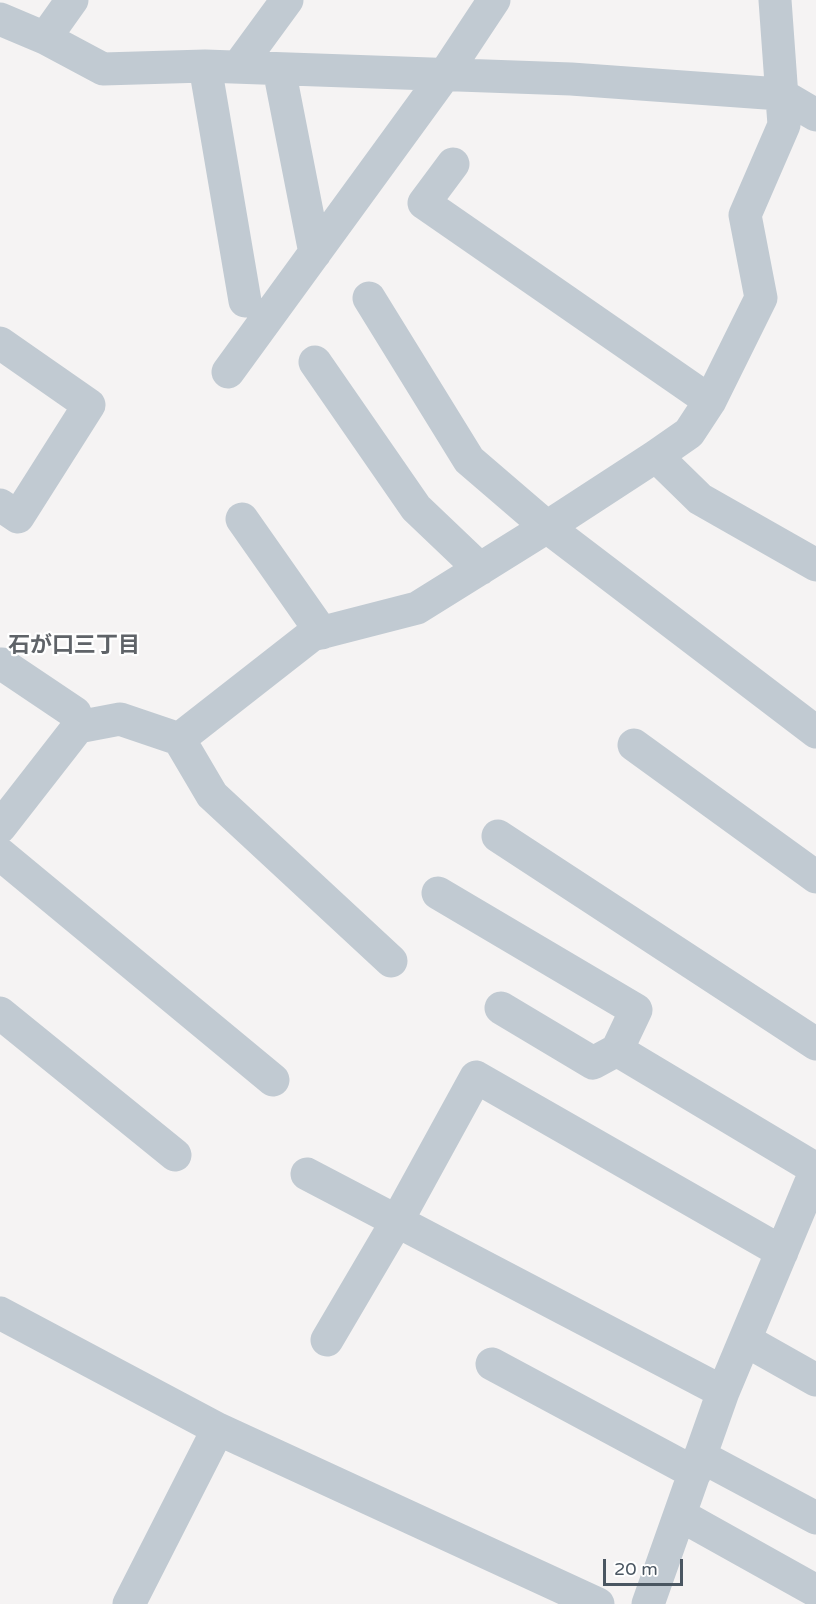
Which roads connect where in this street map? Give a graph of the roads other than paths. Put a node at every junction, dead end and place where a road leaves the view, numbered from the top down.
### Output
1 (72, 0) edge
2 (287, 0) edge
3 (494, 0) edge
4 (775, 0) edge
5 (0, 19) edge
6 (45, 38) junction
7 (205, 66) junction
8 (238, 67) junction
9 (279, 69) junction
10 (445, 74) junction
11 (780, 94) junction
12 (816, 115) edge
13 (453, 164) dead end
14 (315, 253) junction
15 (369, 298) dead end
16 (245, 301) dead end
17 (0, 343) edge
18 (315, 362) dead end
19 (228, 372) dead end
20 (710, 401) junction
21 (656, 456) junction
22 (0, 505) edge
23 (241, 520) dead end
24 (547, 527) junction
25 (816, 565) edge
26 (480, 569) junction
27 (322, 633) junction
28 (2, 664) dead end
29 (78, 727) junction
30 (816, 732) edge
31 (179, 740) junction
32 (634, 745) dead end
33 (0, 827) edge
34 (498, 836) dead end
35 (0, 854) edge
36 (816, 877) edge
37 (438, 894) dead end
38 (391, 961) dead end
39 (501, 1008) dead end
40 (0, 1013) edge
41 (816, 1044) edge
42 (618, 1050) junction
43 (273, 1080) dead end
44 (175, 1155) dead end
45 (816, 1170) edge
46 (307, 1173) dead end
47 (397, 1221) junction
48 (782, 1252) junction
49 (0, 1313) edge
50 (327, 1340) dead end
51 (745, 1340) junction
52 (492, 1364) dead end
53 (816, 1380) edge
54 (723, 1392) junction
55 (218, 1429) junction
56 (698, 1465) junction
57 (680, 1515) junction
58 (816, 1518) edge
59 (816, 1591) edge
60 (129, 1604) edge
61 (597, 1604) edge
62 (648, 1604) edge

1 - 6 street
2 - 8 street
3 - 10 street
4 - 11 street
5 - 6 street
6 - 7 street
7 - 8 street
7 - 16 street
8 - 9 street
9 - 10 street
9 - 14 street
10 - 11 street
10 - 14 street
11 - 12 street
11 - 20 street
13 - 20 street
14 - 19 street
15 - 24 street
17 - 22 street
18 - 26 street
20 - 21 street
21 - 24 street
21 - 25 street
23 - 27 street
24 - 26 street
24 - 30 street
26 - 27 street
27 - 31 street
28 - 29 street
29 - 31 street
29 - 33 street
31 - 38 street
32 - 36 street
34 - 41 street
35 - 43 street
37 - 42 street
39 - 42 street
40 - 44 street
42 - 45 street
45 - 48 street
46 - 47 street
47 - 48 street
47 - 50 street
47 - 54 street
48 - 51 street
49 - 55 street
51 - 53 street
51 - 54 street
52 - 56 street
54 - 56 street
55 - 60 street
55 - 61 street
56 - 57 street
56 - 58 street
57 - 59 street
57 - 62 street

